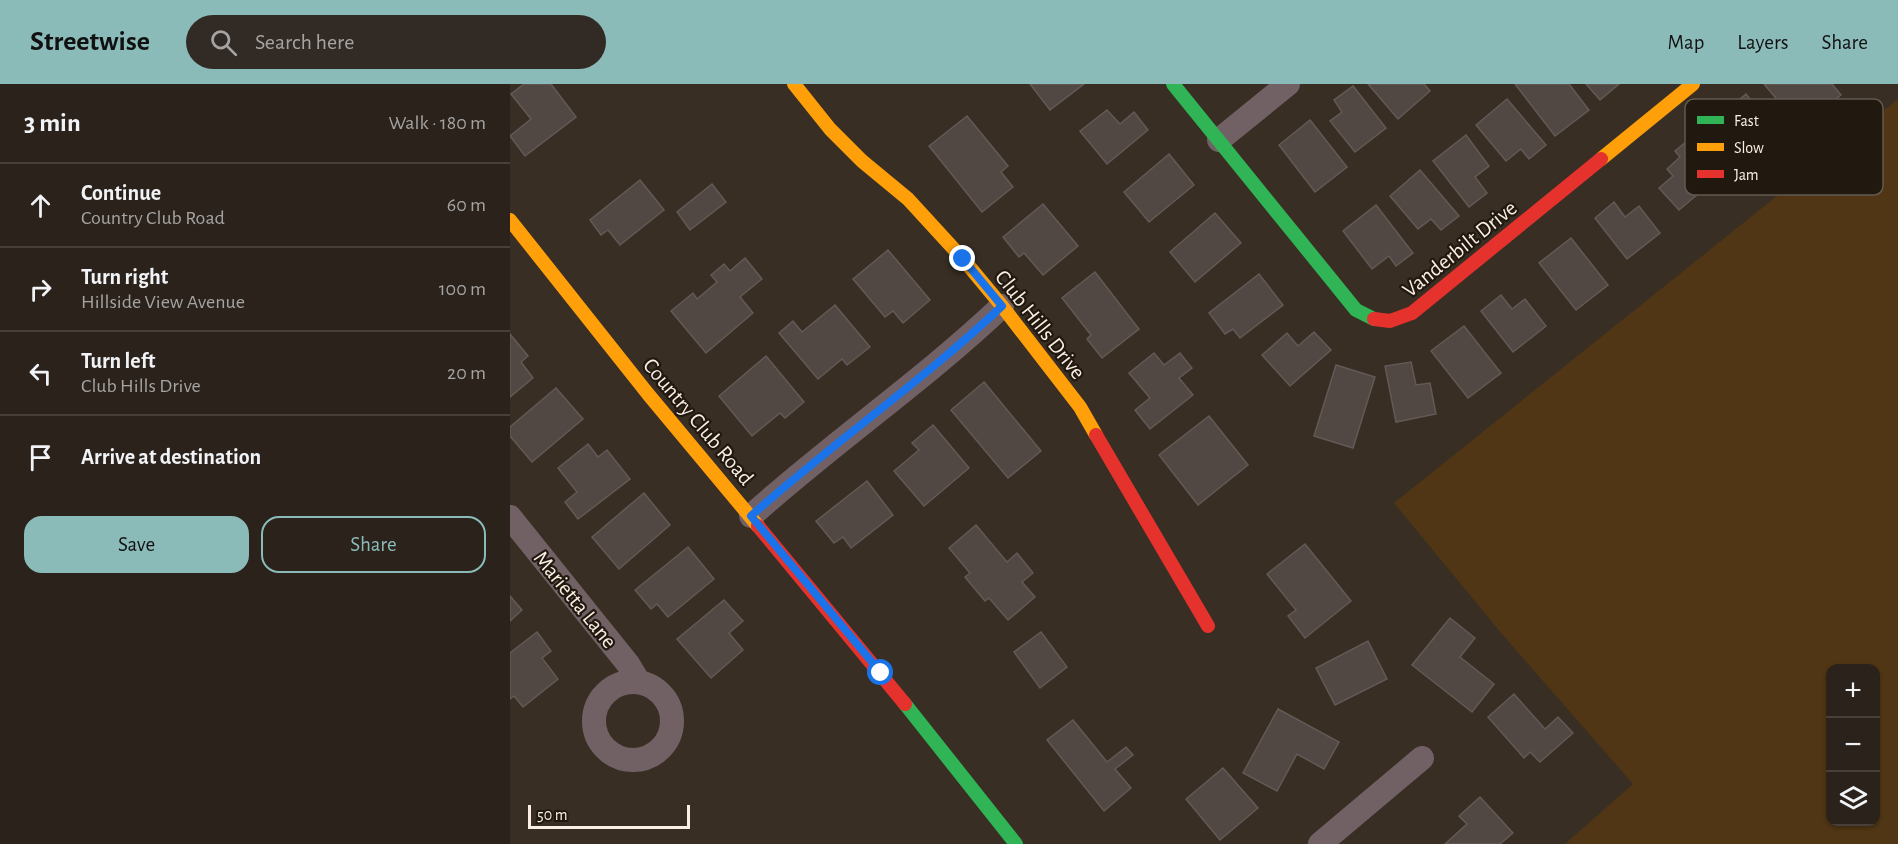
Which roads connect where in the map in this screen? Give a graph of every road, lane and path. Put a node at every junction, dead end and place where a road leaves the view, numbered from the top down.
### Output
1 (794, 84) edge
2 (1173, 84) edge
3 (1288, 84) edge
4 (1693, 84) edge
5 (1218, 140) junction
6 (510, 220) edge
7 (1002, 306) junction
8 (751, 516) junction
9 (510, 517) edge
10 (1208, 626) dead end
11 (639, 682) dead end
12 (1422, 758) dead end
13 (1016, 844) edge
14 (1320, 844) edge

1 - 7 street, Club Hills Drive
2 - 5 street, Vanderbilt Drive
3 - 5 street
4 - 5 street, Vanderbilt Drive
6 - 8 street, Country Club Road
7 - 8 street
7 - 10 street, Club Hills Drive
8 - 13 street, Country Club Road
9 - 11 street, Marietta Lane
12 - 14 street

